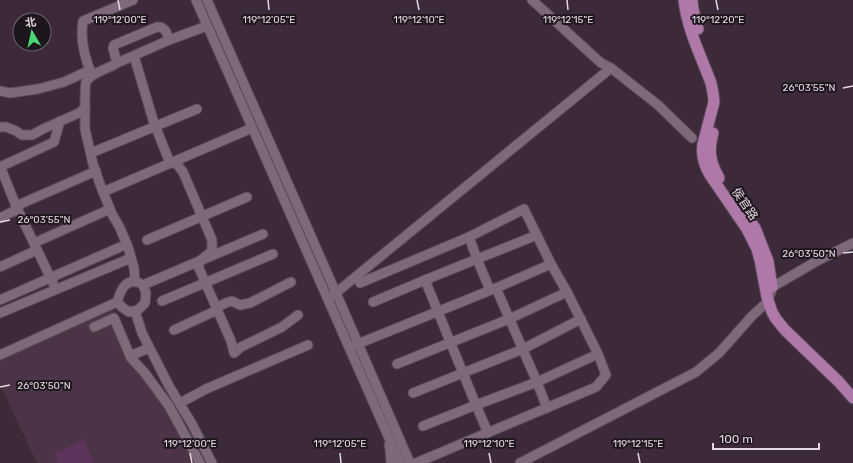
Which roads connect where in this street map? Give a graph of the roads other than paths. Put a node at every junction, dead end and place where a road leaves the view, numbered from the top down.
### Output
1 (133, 0) edge
2 (196, 0) edge
3 (207, 0) edge
4 (532, 0) edge
5 (684, 0) edge
6 (692, 0) edge
7 (207, 26) junction
8 (169, 40) junction
9 (134, 56) junction
10 (117, 63) junction
11 (612, 68) junction
12 (91, 73) junction
13 (0, 91) edge
14 (85, 108) junction
15 (197, 109) dead end
16 (60, 121) junction
17 (156, 126) junction
18 (0, 127) edge
19 (252, 128) junction
20 (692, 138) dead end
21 (91, 152) junction
22 (170, 163) junction
23 (0, 168) edge
24 (96, 171) junction
25 (103, 192) junction
26 (247, 197) dead end
27 (17, 207) junction
28 (110, 210) junction
29 (202, 216) junction
30 (0, 218) edge
31 (263, 234) dead end
32 (537, 235) junction
33 (469, 236) junction
34 (147, 240) dead end
35 (853, 243) edge
36 (127, 244) junction
37 (36, 247) junction
38 (273, 254) dead end
39 (131, 258) junction
40 (477, 259) junction
41 (200, 260) junction
42 (551, 264) junction
43 (0, 267) edge
44 (50, 278) junction
45 (425, 280) junction
46 (205, 282) junction
47 (291, 282) dead end
48 (139, 283) junction
49 (360, 283) dead end
50 (493, 289) junction
51 (772, 289) junction
52 (56, 290) junction
53 (567, 292) junction
54 (336, 293) junction
55 (329, 299) junction
56 (0, 300) edge
57 (768, 300) junction
58 (162, 301) dead end
59 (117, 302) junction
60 (373, 302) dead end
61 (217, 307) junction
62 (135, 311) junction
63 (438, 311) junction
64 (0, 313) edge
65 (298, 315) dead end
66 (509, 318) junction
67 (581, 320) junction
68 (94, 327) dead end
69 (174, 330) dead end
70 (450, 343) junction
71 (359, 344) junction
72 (308, 345) dead end
73 (149, 348) junction
74 (350, 348) junction
75 (523, 350) junction
76 (598, 354) junction
77 (0, 355) edge
78 (130, 356) junction
79 (397, 364) dead end
80 (463, 373) junction
81 (537, 382) junction
82 (853, 386) edge
83 (413, 393) dead end
84 (853, 398) edge
85 (180, 403) junction
86 (476, 405) junction
87 (548, 408) junction
88 (382, 422) junction
89 (423, 426) dead end
90 (488, 433) junction
91 (197, 434) junction
92 (188, 440) junction
93 (200, 463) edge
94 (212, 463) edge
95 (391, 463) edge
96 (400, 463) edge
97 (410, 463) edge
98 (416, 463) edge
99 (520, 463) edge

1 - 12 street
2 - 7 street
3 - 54 street
4 - 11 street
5 - 57 main road, 侯官路
6 - 51 main road, 侯官路
7 - 8 street
7 - 19 street
8 - 9 street
8 - 10 street
9 - 10 street
9 - 17 street
10 - 12 street
11 - 20 street
11 - 54 street
12 - 13 street
12 - 14 street
14 - 16 street
14 - 21 street
15 - 17 street
16 - 18 street
16 - 23 street
17 - 21 street
17 - 22 street
19 - 22 street
19 - 55 street
21 - 24 street
22 - 25 street
22 - 29 street
23 - 27 street
24 - 25 street
24 - 27 street
25 - 28 street
26 - 29 street
27 - 30 street
27 - 37 street
28 - 36 street
28 - 37 street
29 - 34 street
29 - 41 street
31 - 41 street
32 - 33 street
32 - 40 street
32 - 42 street
33 - 40 street
33 - 49 street
35 - 51 street
36 - 39 street
36 - 44 street
37 - 43 street
37 - 44 street
38 - 46 street
39 - 48 street
39 - 52 street
40 - 45 street
40 - 50 street
41 - 46 street
41 - 48 street
42 - 50 street
42 - 53 street
44 - 52 street
44 - 56 street
45 - 60 street
45 - 63 street
46 - 58 street
46 - 61 street
47 - 61 street
48 - 59 street
48 - 62 street
50 - 63 street
50 - 66 street
51 - 57 street
51 - 82 main road, 侯官路
52 - 64 street
53 - 66 street
53 - 67 street
54 - 55 street
54 - 71 street
55 - 74 street
57 - 84 main road, 侯官路
57 - 99 street
59 - 62 street
59 - 77 street
61 - 65 street
61 - 69 street
62 - 73 street
63 - 70 street
63 - 71 street
66 - 70 street
66 - 75 street
67 - 75 street
67 - 76 street
68 - 78 street
70 - 79 street
70 - 80 street
71 - 74 street
71 - 97 street
72 - 85 street
73 - 78 street
73 - 85 street
74 - 88 street
75 - 80 street
75 - 81 street
76 - 81 street
76 - 87 street
78 - 92 street
80 - 83 street
80 - 86 street
81 - 86 street
81 - 87 street
85 - 91 street
86 - 89 street
86 - 90 street
87 - 90 street
88 - 95 street
88 - 96 street
90 - 98 street
91 - 92 street
91 - 94 street
92 - 93 street

